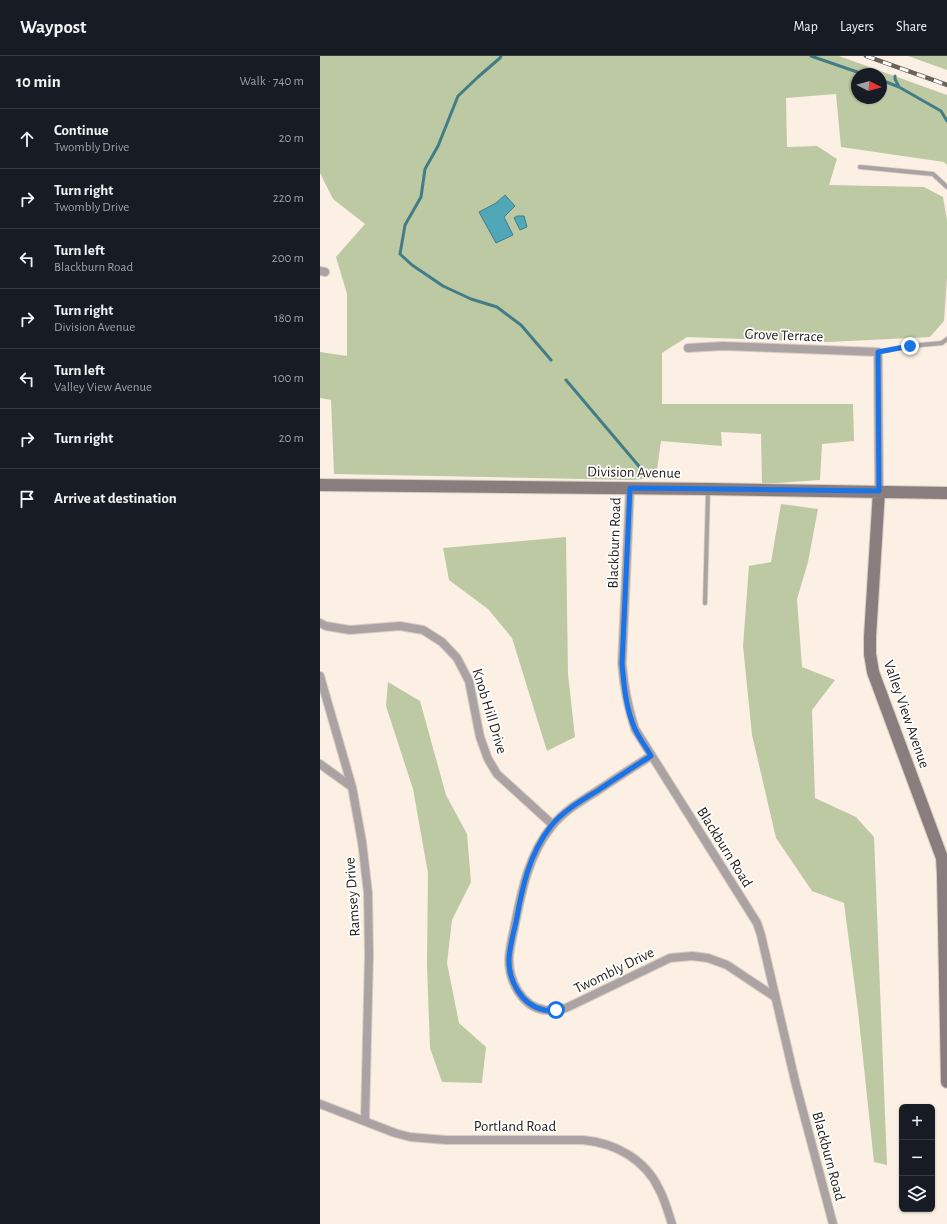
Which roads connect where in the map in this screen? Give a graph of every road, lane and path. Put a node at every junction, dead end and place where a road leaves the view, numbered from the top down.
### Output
1 (860, 167) dead end
2 (947, 187) edge
3 (947, 339) edge
4 (688, 348) dead end
5 (878, 352) junction
6 (320, 485) edge
7 (630, 488) junction
8 (708, 489) junction
9 (879, 491) junction
10 (947, 493) edge
11 (705, 603) dead end
12 (320, 624) edge
13 (320, 676) edge
14 (651, 756) junction
15 (320, 764) edge
16 (352, 787) junction
17 (552, 825) junction
18 (775, 997) junction
19 (947, 1082) edge
20 (320, 1104) edge
21 (365, 1121) junction
22 (672, 1224) edge
23 (833, 1224) edge

1 - 2 lane
3 - 5 lane
4 - 5 street, Grove Terrace
5 - 9 street, Valley View Avenue
6 - 7 street, Division Avenue
7 - 8 street, Division Avenue
7 - 14 street, Blackburn Road
8 - 9 street, Division Avenue
8 - 11 lane
9 - 10 street, Division Avenue
9 - 19 street, Valley View Avenue
12 - 17 street, Knob Hill Drive
13 - 16 street, Ramsey Drive
14 - 17 street, Twombly Drive
14 - 18 street, Blackburn Road
15 - 16 street
16 - 21 street, Ramsey Drive
17 - 18 street, Twombly Drive
18 - 23 street, Blackburn Road
20 - 21 street, Portland Road
21 - 22 street, Portland Road

